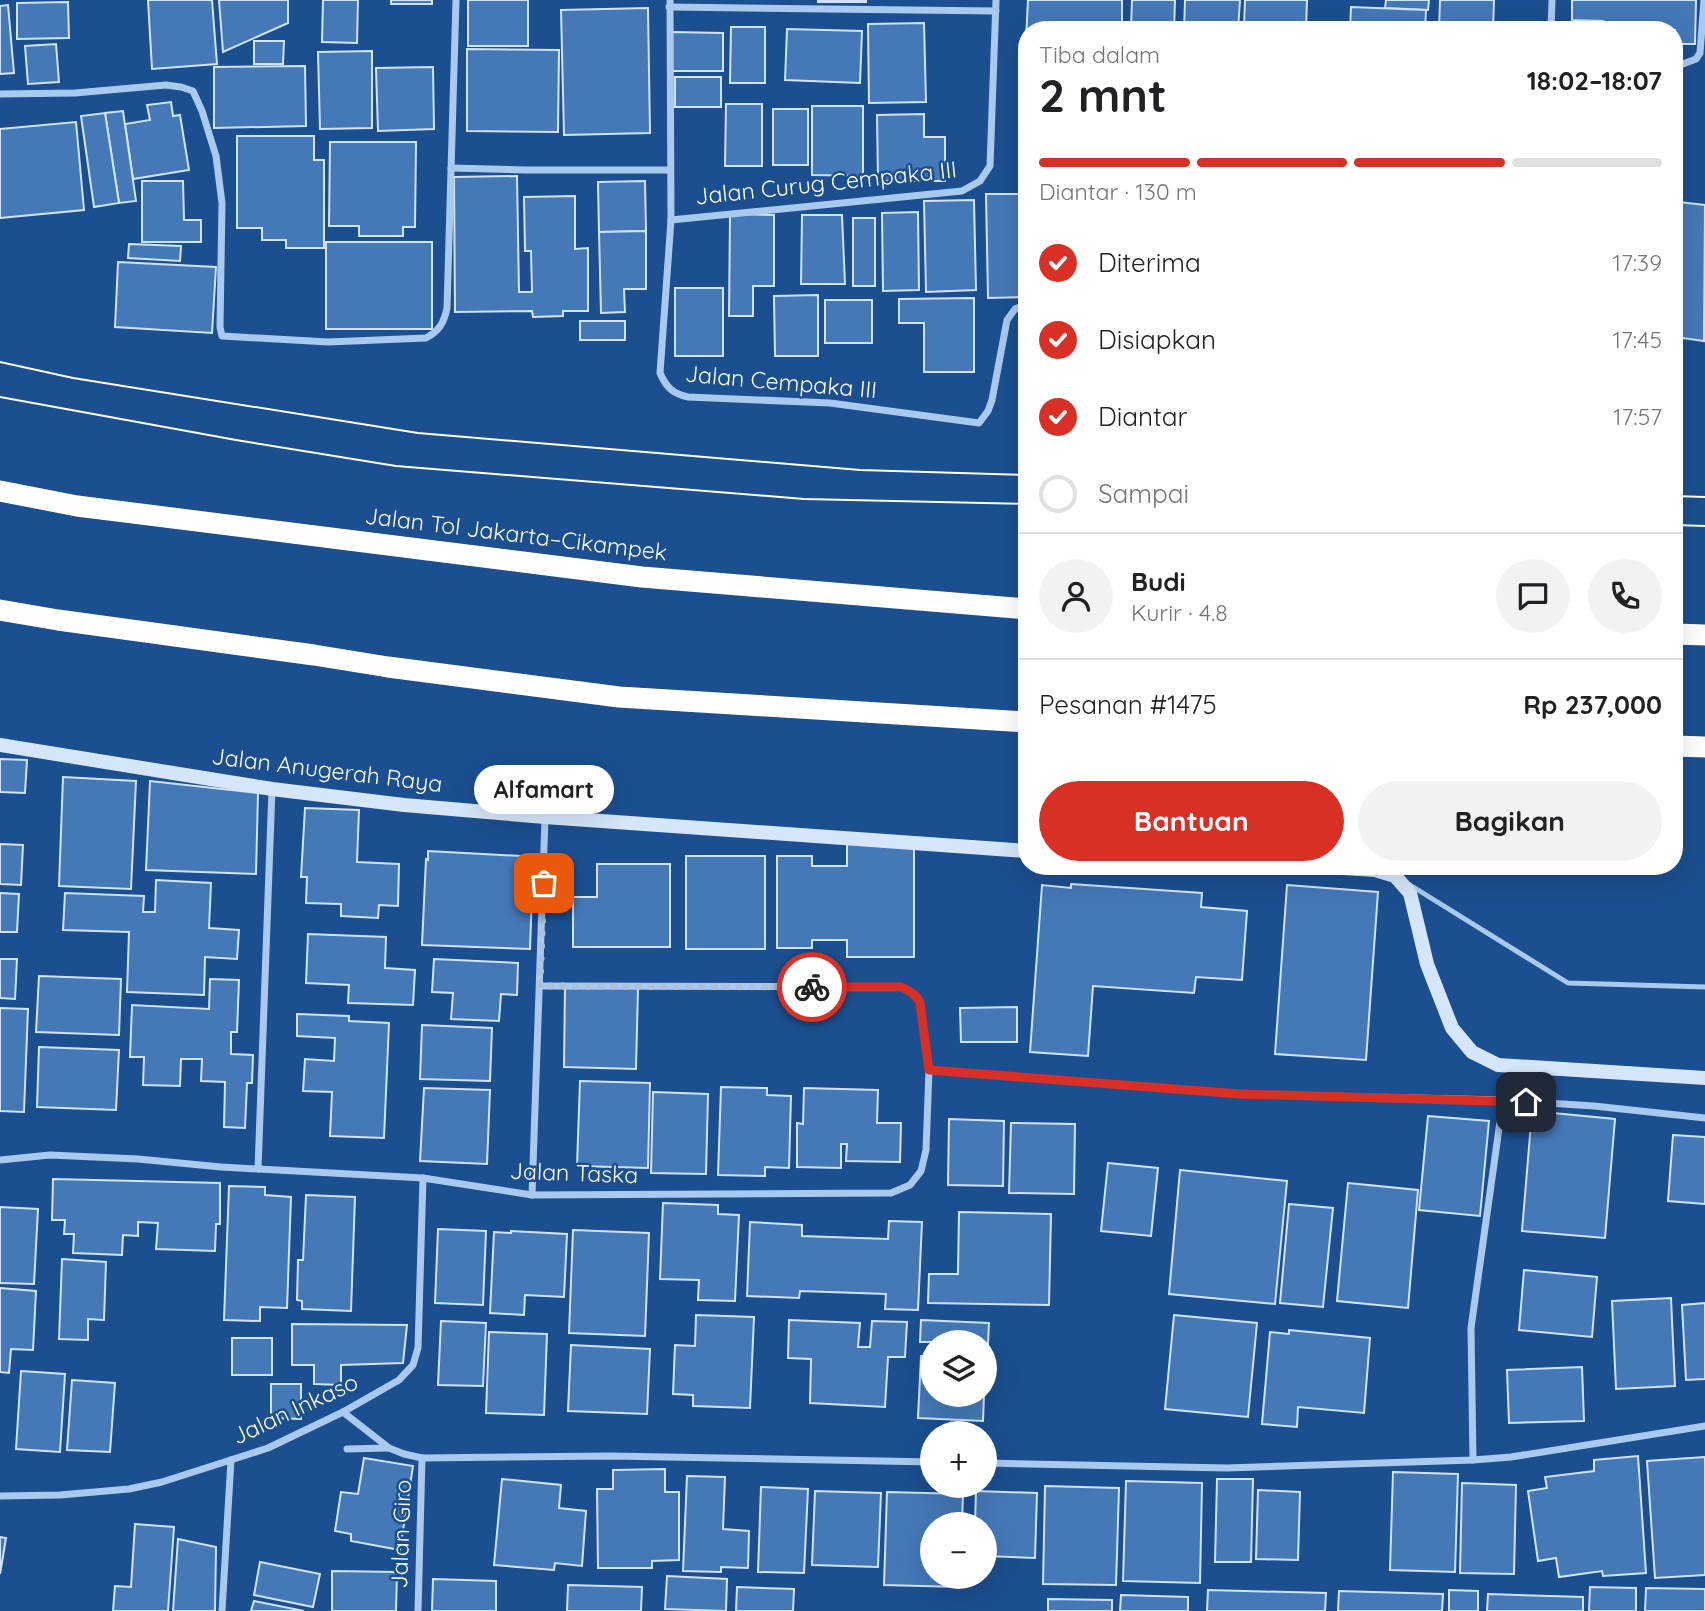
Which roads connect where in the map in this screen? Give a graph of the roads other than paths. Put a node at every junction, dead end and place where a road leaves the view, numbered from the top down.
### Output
1 (456, 0) edge
2 (996, 0) edge
3 (1552, 0) edge
4 (1704, 0) edge
5 (669, 4) edge
6 (996, 11) junction
7 (1551, 21) edge
8 (1683, 64) edge
9 (0, 94) edge
10 (451, 168) junction
11 (670, 170) junction
12 (671, 220) junction
13 (1018, 308) edge
14 (0, 491) edge
15 (1018, 608) edge
16 (0, 610) edge
17 (1683, 634) edge
18 (1705, 635) edge
19 (1018, 721) edge
20 (0, 745) edge
21 (1683, 746) edge
22 (1705, 747) edge
23 (272, 789) junction
24 (545, 817) junction
25 (1018, 850) edge
26 (1392, 875) edge
27 (1395, 876) junction
28 (540, 986) junction
29 (1705, 987) edge
30 (929, 1070) junction
31 (1705, 1078) edge
32 (1503, 1100) junction
33 (1705, 1118) edge
34 (0, 1160) edge
35 (258, 1169) junction
36 (423, 1178) junction
37 (532, 1195) junction
38 (343, 1412) junction
39 (1705, 1426) edge
40 (389, 1448) junction
41 (347, 1449) dead end
42 (422, 1458) junction
43 (1473, 1460) junction
44 (231, 1461) junction
45 (920, 1462) edge
46 (997, 1463) edge
47 (0, 1496) edge
48 (222, 1611) edge
49 (418, 1611) edge

1 - 10 street
2 - 6 street, Jalan Curug Cempaka III
3 - 7 street
4 - 8 street
5 - 6 street
5 - 11 street, Jalan Cempaka III
6 - 12 street, Jalan Curug Cempaka III
9 - 10 street
10 - 11 street, Jalan Curug Cempaka III
11 - 12 street, Jalan Cempaka III
12 - 13 street, Jalan Cempaka III
14 - 15 highway, Jalan Tol Jakarta–Cikampek
16 - 19 highway
17 - 18 highway
20 - 23 street, Jalan Anugerah Raya
21 - 22 highway
23 - 24 street, Jalan Anugerah Raya
23 - 35 street
24 - 25 street, Jalan Anugerah Raya
24 - 28 street
26 - 27 street
27 - 29 lane
27 - 31 street
28 - 30 street
28 - 37 street
30 - 32 street
30 - 37 street, Jalan Taska
32 - 33 street
32 - 43 street
34 - 35 street, Jalan Taska
35 - 36 street, Jalan Taska
36 - 37 street, Jalan Taska
36 - 38 street, Jalan Inkaso
38 - 40 street
38 - 44 street, Jalan Inkaso
39 - 43 street
40 - 41 street
40 - 42 street
42 - 45 street
42 - 49 street, Jalan Giro
43 - 46 street
44 - 47 street, Jalan Inkaso
44 - 48 street

